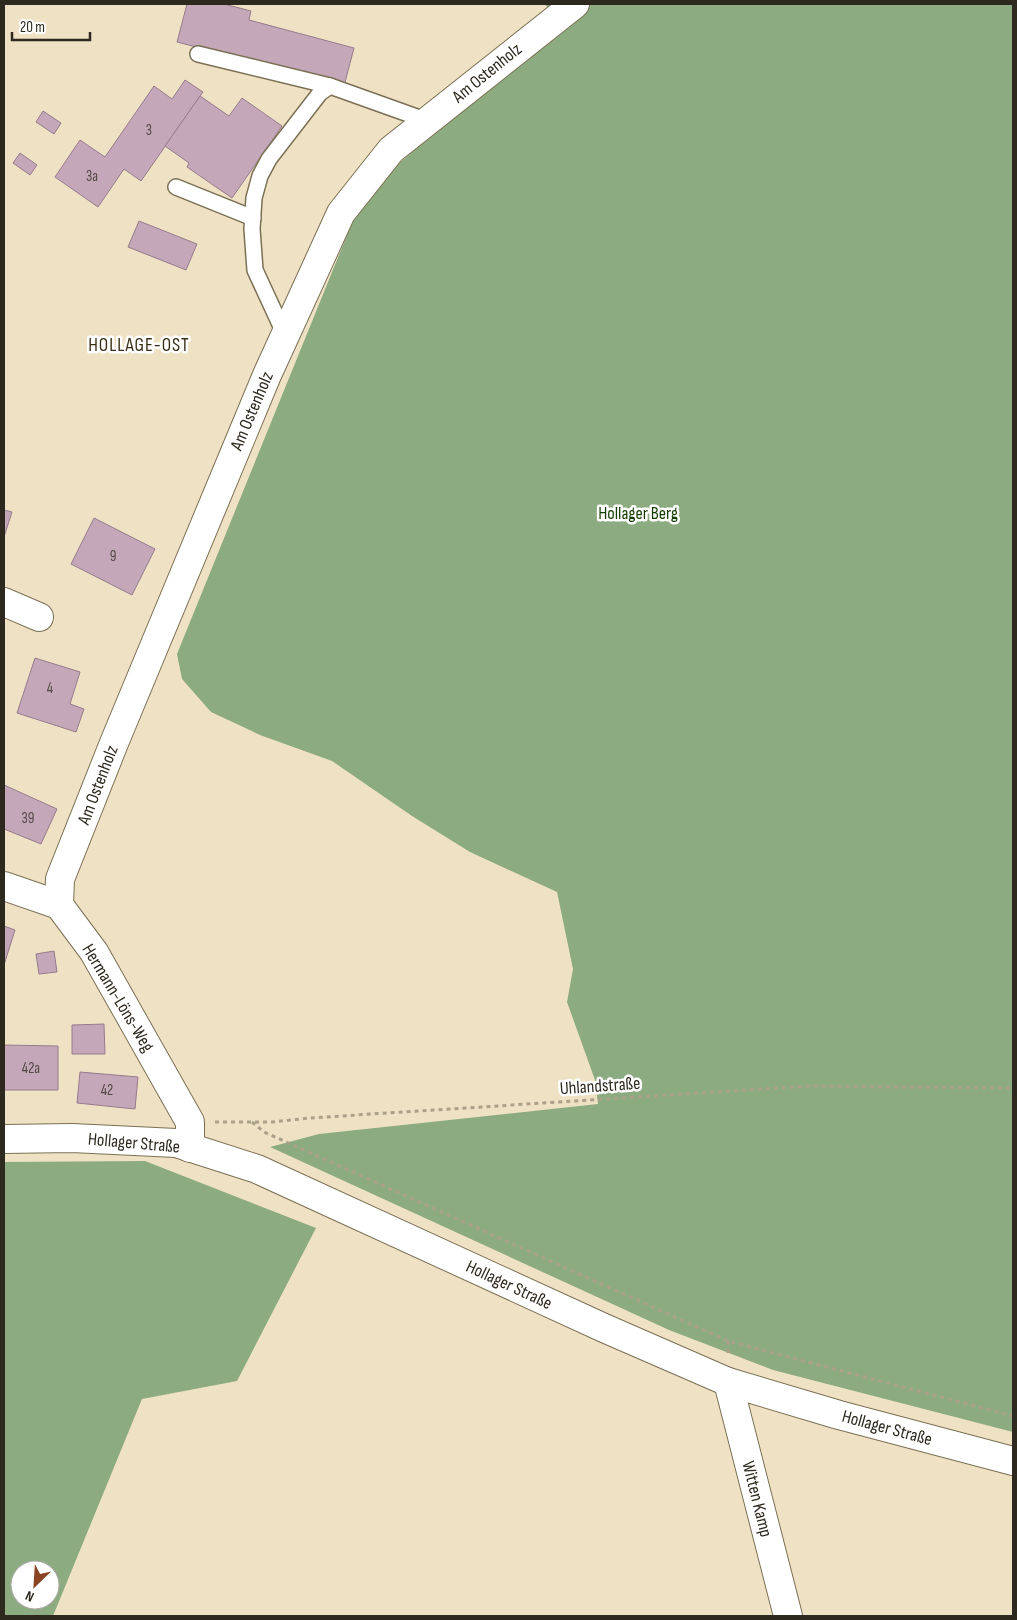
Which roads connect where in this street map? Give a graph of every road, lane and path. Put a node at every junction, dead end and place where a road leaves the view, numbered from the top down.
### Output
1 (575, 4) edge
2 (198, 54) dead end
3 (330, 86) junction
4 (428, 121) junction
5 (176, 188) dead end
6 (252, 218) junction
7 (285, 335) junction
8 (4, 602) edge
9 (39, 617) dead end
10 (4, 886) edge
11 (59, 905) junction
12 (1013, 1088) edge
13 (252, 1122) junction
14 (190, 1135) junction
15 (4, 1139) edge
16 (728, 1382) junction
17 (1013, 1416) edge
18 (1013, 1461) edge
19 (788, 1616) edge

1 - 4 street, Am Ostenholz
2 - 3 lane
3 - 4 lane
3 - 6 lane
4 - 7 street, Am Ostenholz
5 - 6 lane
6 - 7 lane
7 - 11 street, Am Ostenholz
8 - 9 street
10 - 11 street
11 - 14 street, Hermann-Löns-Weg
12 - 13 path, Uhlandstraße
13 - 14 path, Uhlandstraße
13 - 17 path
14 - 15 street, Hollager Straße
14 - 16 street, Hollager Straße
16 - 18 street, Hollager Straße
16 - 19 street, Witten Kamp

